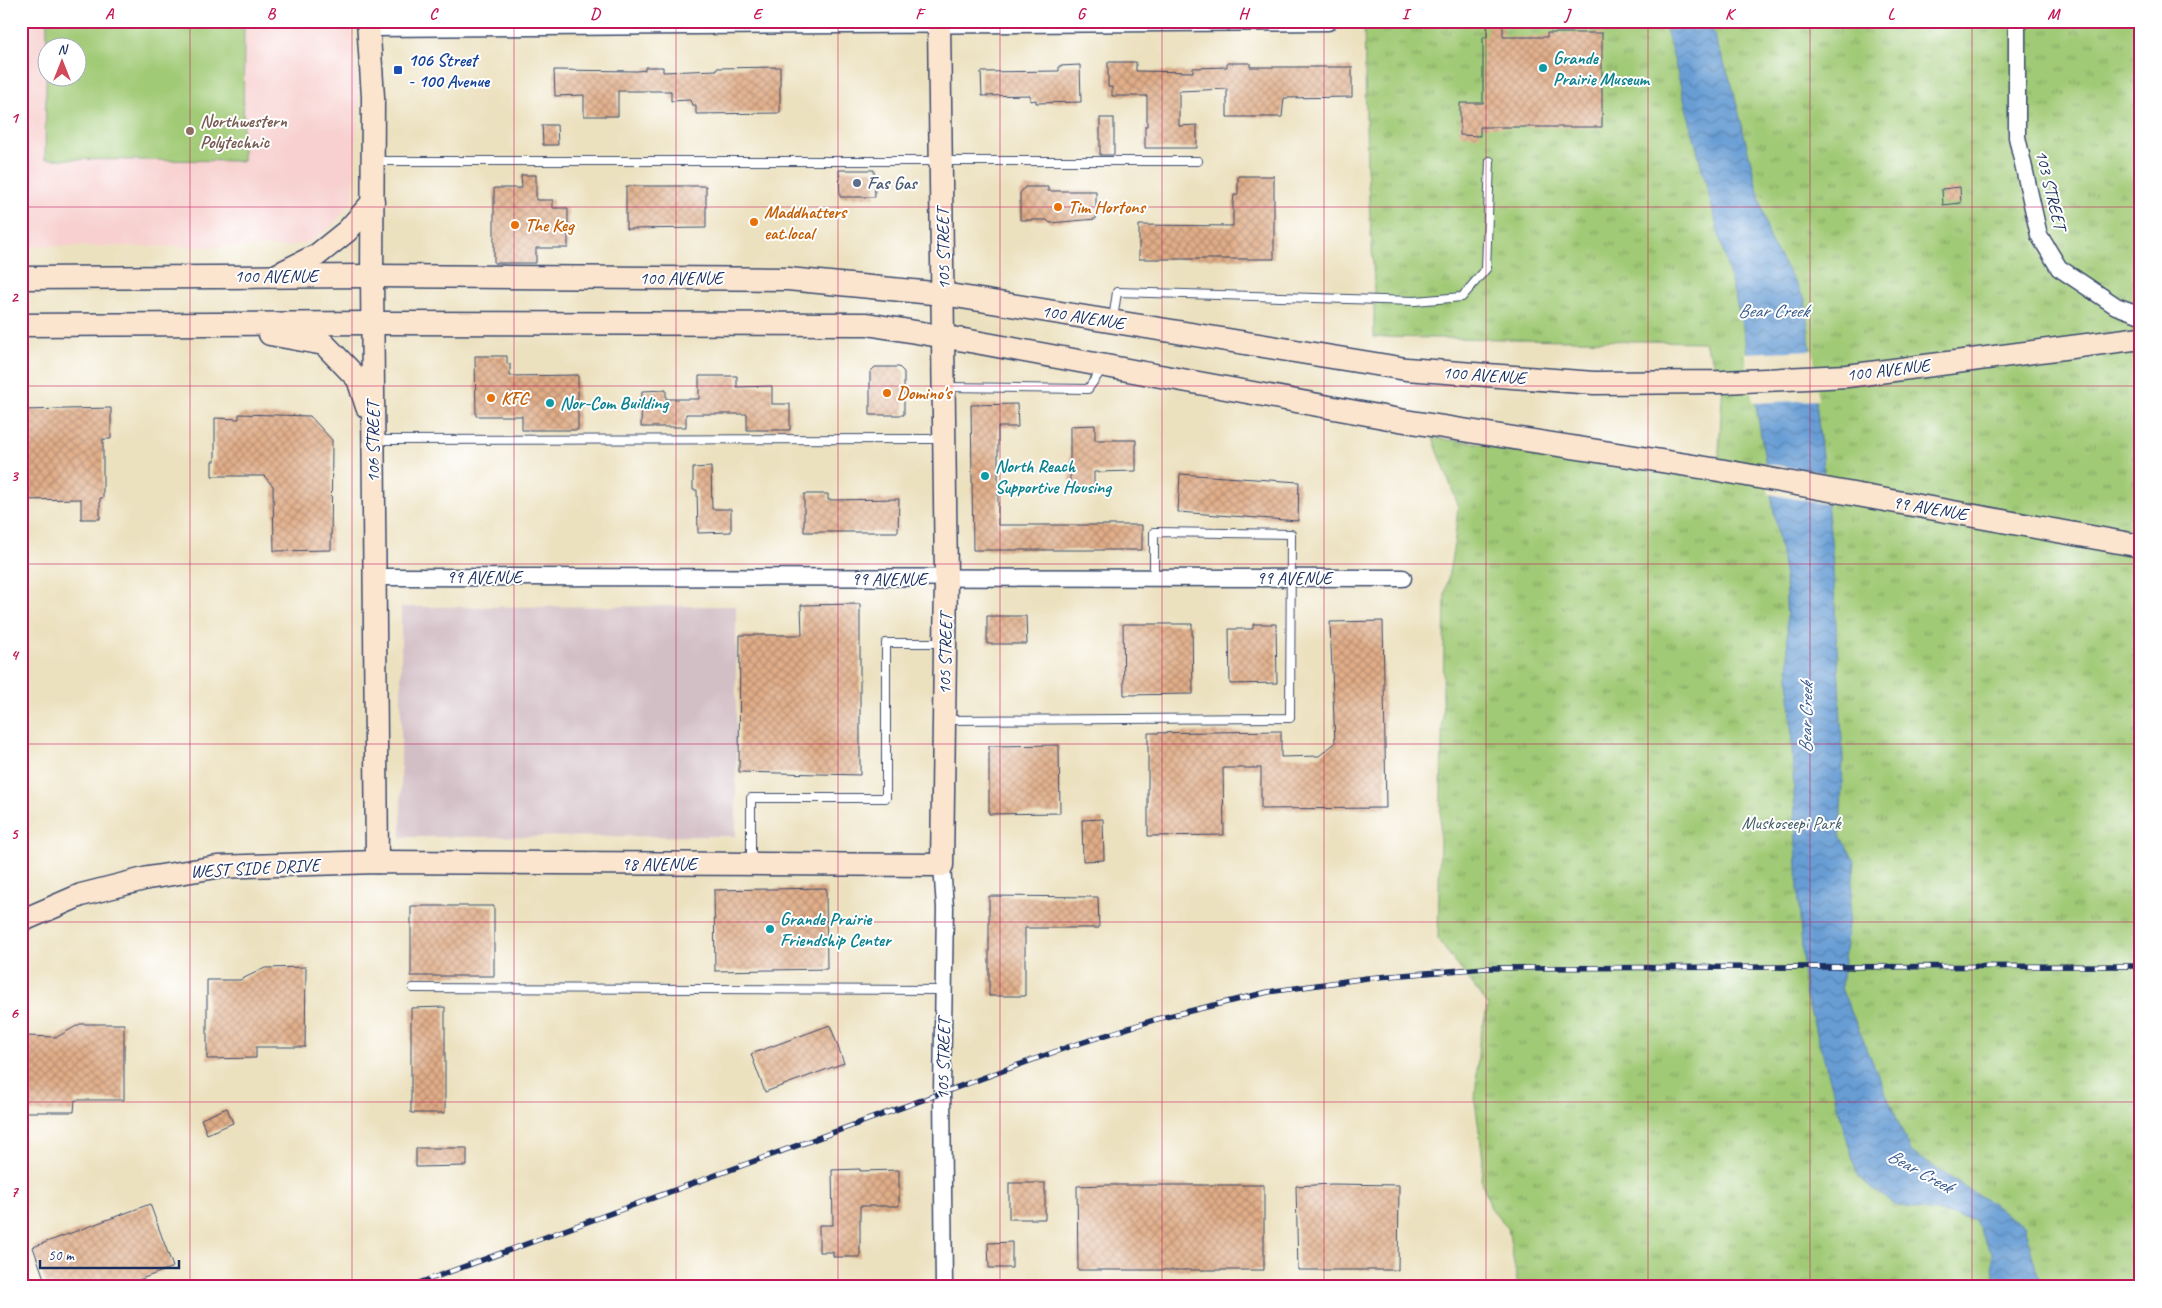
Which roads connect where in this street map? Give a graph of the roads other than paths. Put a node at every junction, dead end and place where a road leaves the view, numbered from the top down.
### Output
1 (2017, 21) edge
2 (1328, 22) edge
3 (939, 23) edge
4 (369, 25) edge
5 (373, 161) junction
6 (941, 161) junction
7 (1198, 161) dead end
8 (1490, 161) dead end
9 (373, 202) junction
10 (274, 276) junction
11 (372, 276) junction
12 (21, 278) edge
13 (943, 294) junction
14 (2141, 315) edge
15 (1112, 322) junction
16 (373, 323) junction
17 (220, 324) junction
18 (21, 325) edge
19 (942, 336) junction
20 (2141, 338) edge
21 (1105, 366) junction
22 (943, 386) junction
23 (373, 433) junction
24 (944, 439) junction
25 (2141, 546) edge
26 (374, 577) junction
27 (1154, 578) junction
28 (1290, 578) junction
29 (1404, 578) dead end
30 (946, 579) junction
31 (945, 643) junction
32 (944, 720) junction
33 (377, 862) junction
34 (751, 864) junction
35 (942, 865) junction
36 (21, 921) edge
37 (413, 988) dead end
38 (944, 990) junction
39 (944, 1287) edge

1 - 14 street, 103 STREET
2 - 3 street
3 - 4 street
3 - 6 main road, 105 STREET
4 - 5 main road, 106 STREET
5 - 6 lane
5 - 9 main road, 106 STREET
6 - 7 lane
6 - 13 main road, 105 STREET
8 - 15 lane
9 - 10 main road
9 - 11 main road, 106 STREET
10 - 11 main road, 100 AVENUE
10 - 12 main road, 100 AVENUE
11 - 13 main road, 100 AVENUE
11 - 16 main road, 106 STREET
13 - 15 main road, 100 AVENUE
13 - 19 main road, 105 STREET
15 - 20 main road, 100 AVENUE
16 - 17 main road
16 - 19 main road
16 - 23 main road, 106 STREET
17 - 18 main road
17 - 23 main road
19 - 21 main road
19 - 22 main road, 105 STREET
21 - 22 lane
21 - 25 main road, 99 AVENUE
22 - 24 main road, 105 STREET
23 - 24 lane
23 - 26 main road, 106 STREET
24 - 30 main road, 105 STREET
26 - 30 street, 99 AVENUE
26 - 33 main road, 106 STREET
27 - 28 street, 99 AVENUE
27 - 28 lane
27 - 30 street, 99 AVENUE
28 - 29 street, 99 AVENUE
28 - 32 lane
30 - 31 main road, 105 STREET
31 - 32 main road, 105 STREET
31 - 34 lane
32 - 35 main road, 105 STREET
33 - 34 main road, 98 AVENUE
33 - 36 main road, WEST SIDE DRIVE
34 - 35 main road, 98 AVENUE
35 - 38 street, 105 STREET
37 - 38 lane
38 - 39 street, 105 STREET

